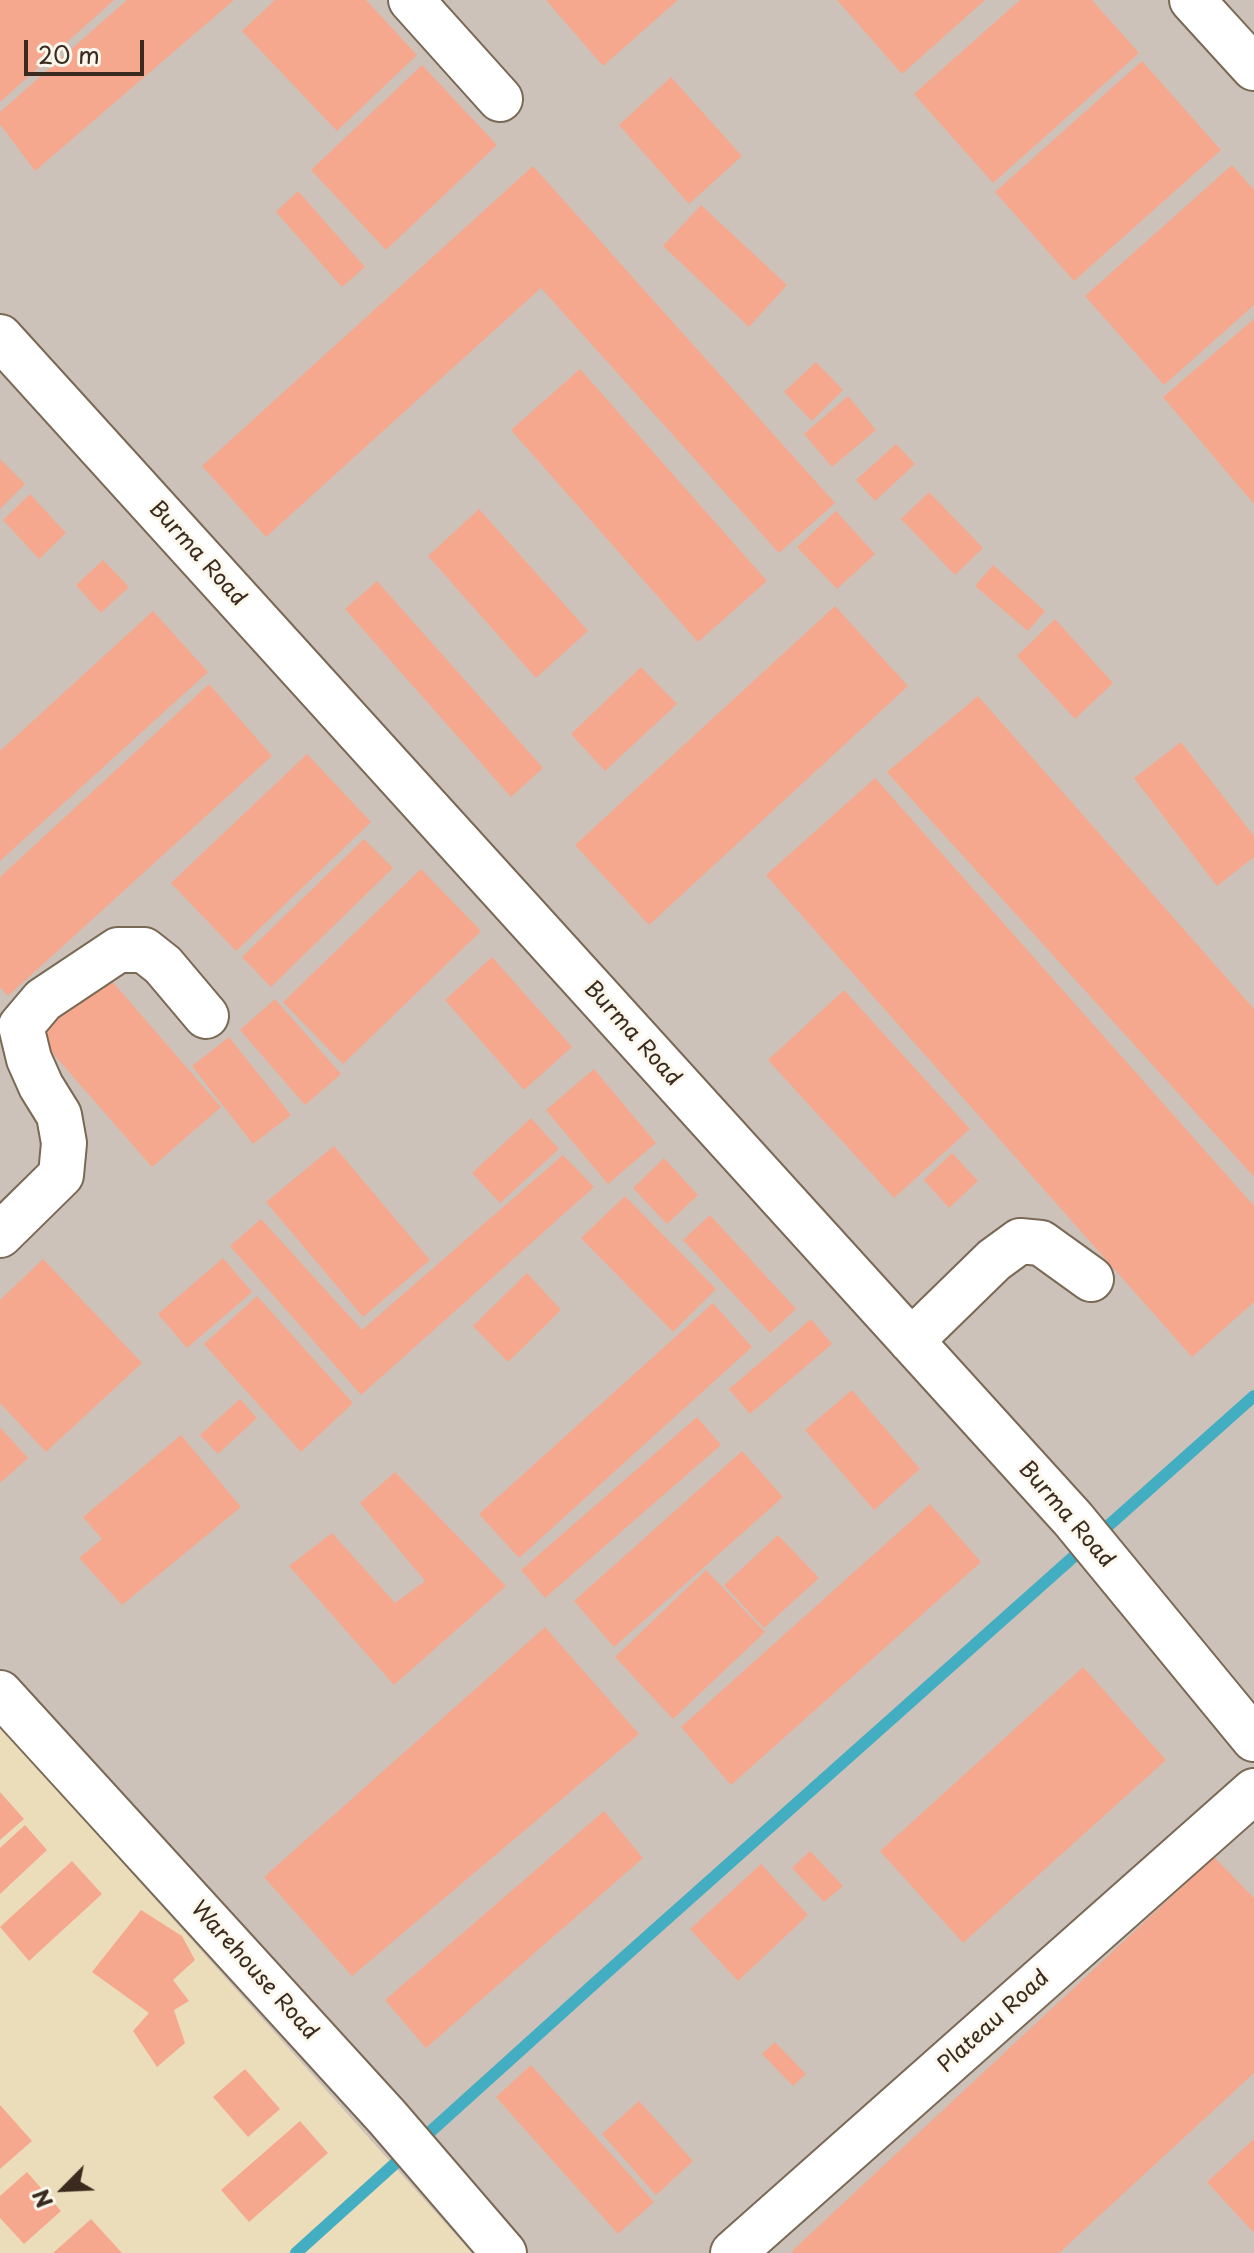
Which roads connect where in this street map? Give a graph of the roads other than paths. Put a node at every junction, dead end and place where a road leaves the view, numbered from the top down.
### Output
1 (411, 0) edge
2 (1192, 0) edge
3 (1254, 68) edge
4 (500, 99) dead end
5 (0, 337) edge
6 (206, 1016) dead end
7 (0, 1235) edge
8 (1091, 1279) dead end
9 (911, 1341) junction
10 (0, 1693) edge
11 (1254, 1739) edge
12 (1254, 1791) edge
13 (504, 2253) edge
14 (733, 2253) edge

1 - 4 street
2 - 3 street
5 - 9 street, Burma Road
6 - 7 street
8 - 9 street
9 - 11 street, Burma Road
10 - 13 street, Warehouse Road
12 - 14 street, Plateau Road

